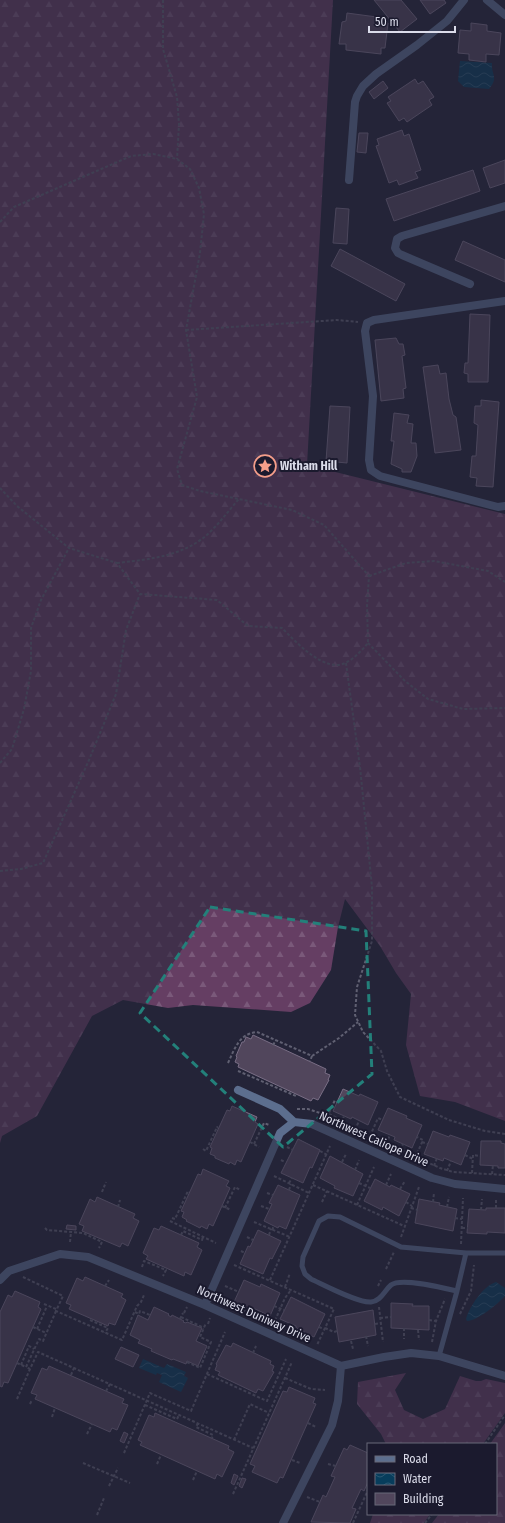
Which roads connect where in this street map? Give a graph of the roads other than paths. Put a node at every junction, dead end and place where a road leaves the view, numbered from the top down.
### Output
1 (464, 0) edge
2 (487, 0) edge
3 (505, 15) edge
4 (349, 180) dead end
5 (505, 206) edge
6 (470, 284) dead end
7 (505, 301) edge
8 (505, 506) edge
9 (238, 1090) dead end
10 (294, 1122) junction
11 (505, 1189) edge
12 (466, 1253) junction
13 (505, 1253) edge
14 (0, 1280) edge
15 (457, 1291) junction
16 (205, 1305) junction
17 (439, 1356) junction
18 (341, 1366) junction
19 (505, 1376) edge
20 (283, 1523) edge

1 - 4 street
2 - 3 street
5 - 6 street
7 - 8 street
9 - 10 street
10 - 11 street, Northwest Caliope Drive
10 - 16 street
12 - 13 lane
12 - 15 lane
12 - 15 lane
14 - 16 street, Northwest Duniway Drive
15 - 17 lane
16 - 18 street, Northwest Duniway Drive
17 - 18 street
17 - 19 street
18 - 20 street

